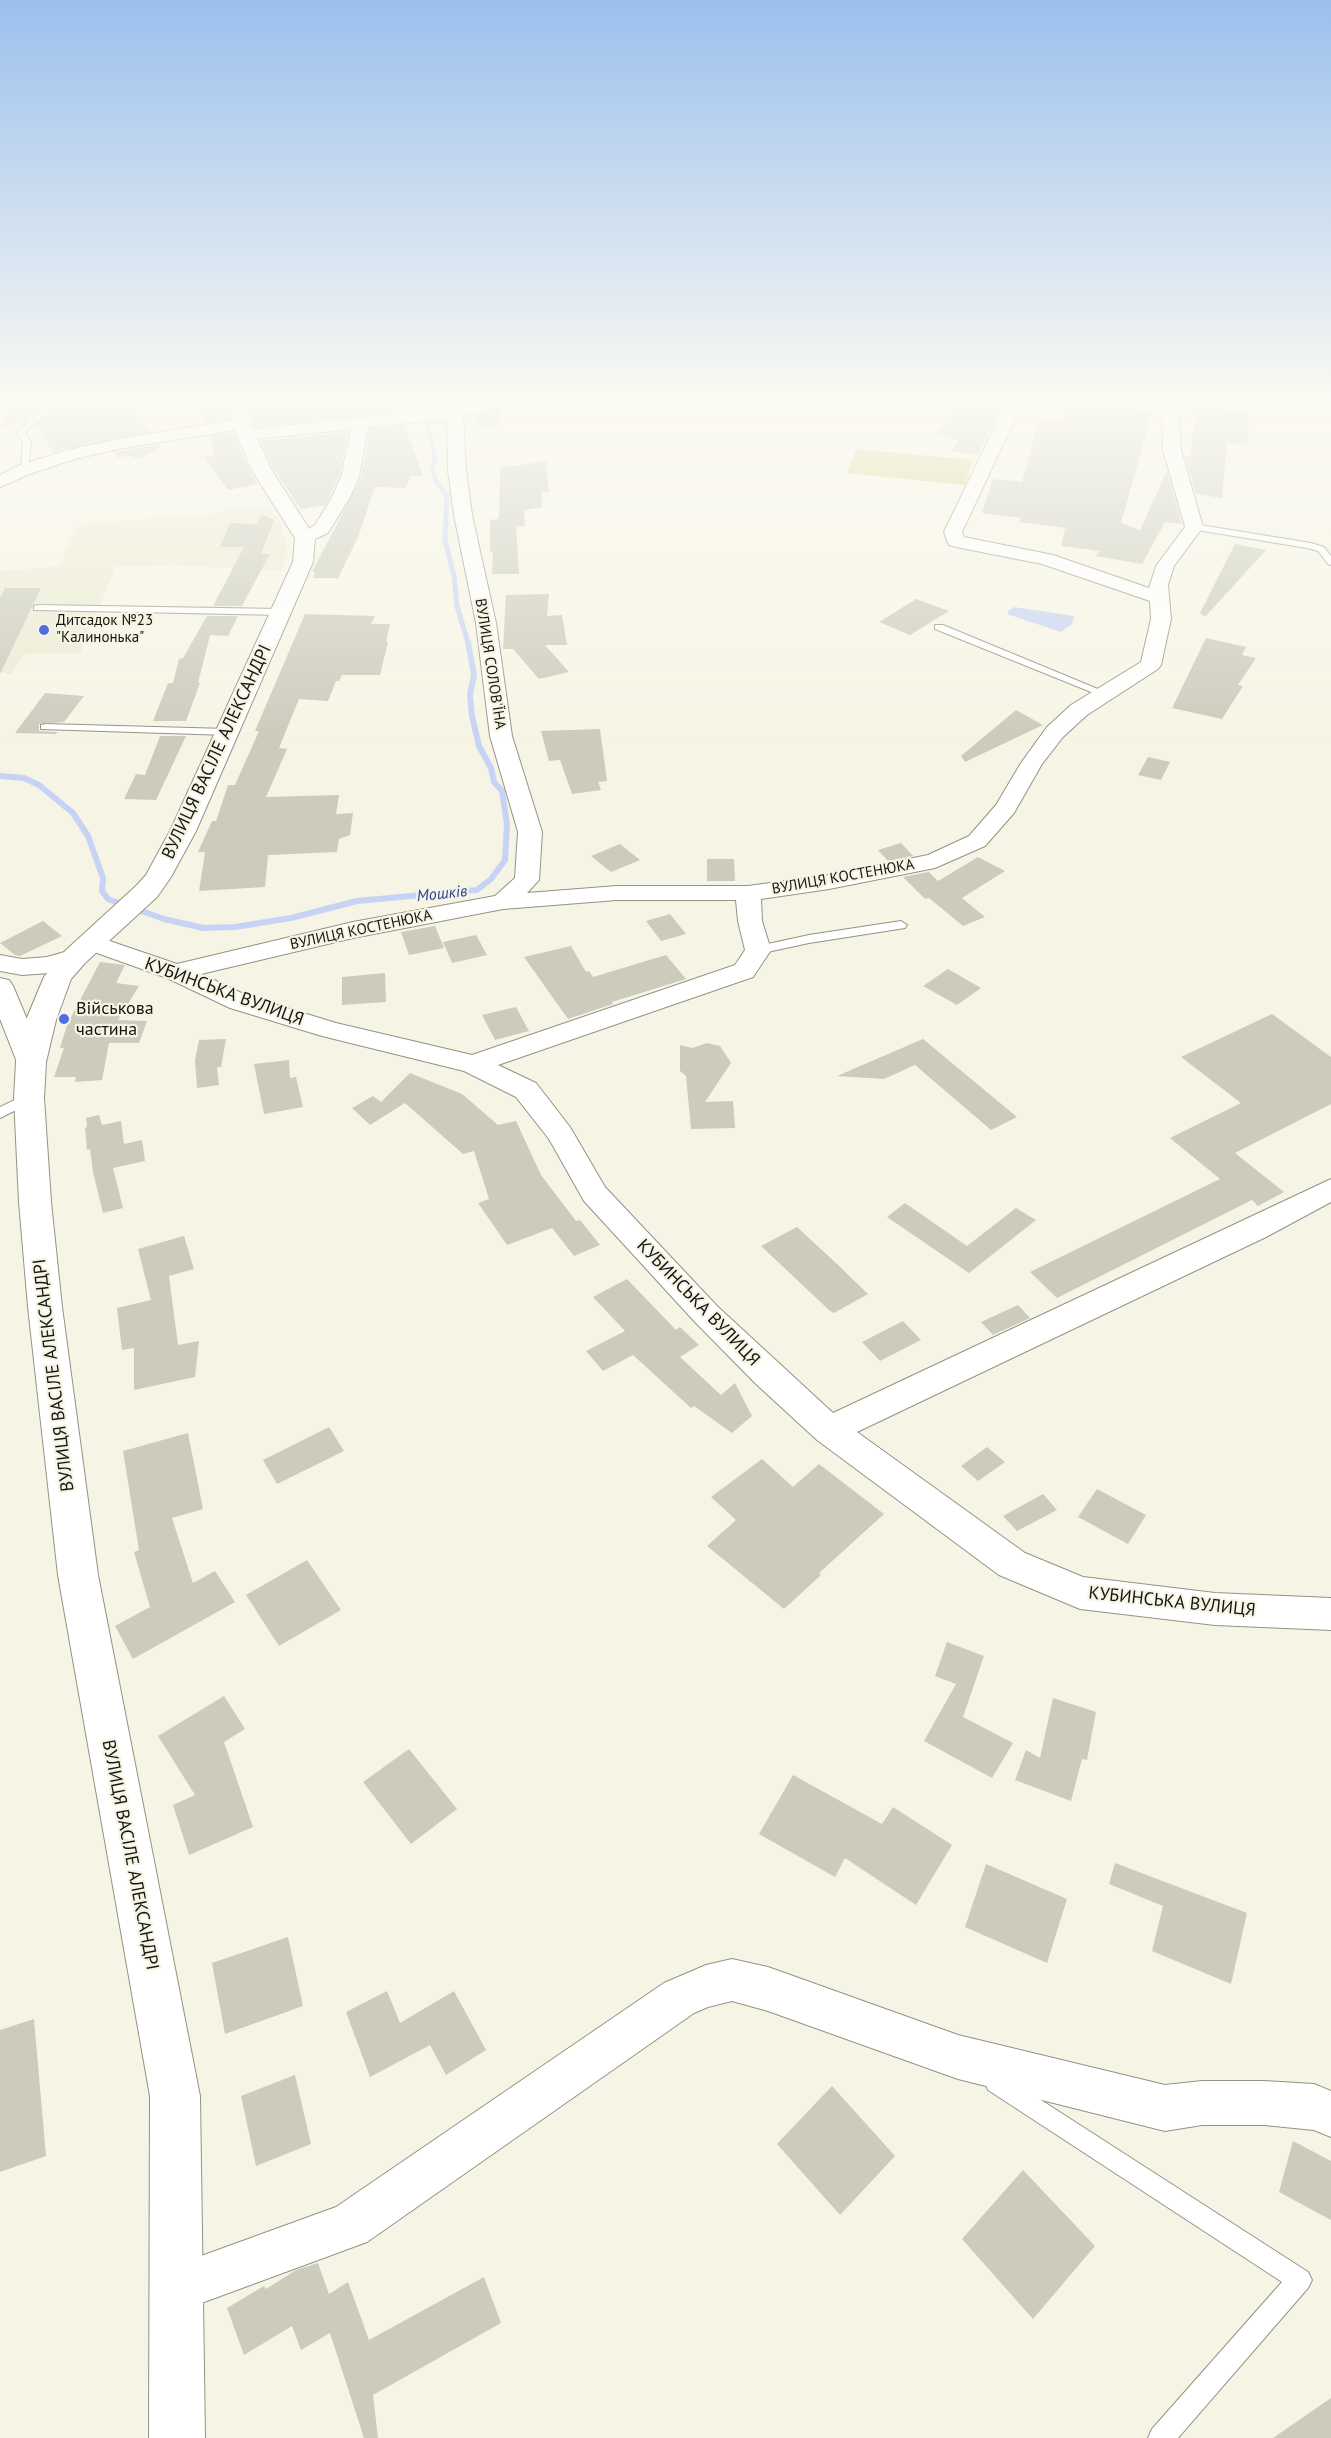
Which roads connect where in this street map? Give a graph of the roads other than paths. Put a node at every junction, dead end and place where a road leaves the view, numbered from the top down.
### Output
1 (288, 511) edge
2 (333, 511) edge
3 (462, 511) edge
4 (963, 511) edge
5 (1190, 511) edge
6 (1194, 526) junction
7 (305, 538) junction
8 (1331, 562) edge
9 (1159, 598) junction
10 (37, 608) dead end
11 (282, 612) junction
12 (939, 627) dead end
13 (1105, 694) junction
14 (45, 727) dead end
15 (228, 732) junction
16 (748, 893) junction
17 (503, 902) junction
18 (900, 925) dead end
19 (84, 950) junction
20 (758, 950) junction
21 (0, 963) edge
22 (177, 972) junction
23 (0, 986) edge
24 (473, 1064) junction
25 (20, 1091) edge
26 (1331, 1189) edge
27 (829, 1430) junction
28 (1331, 1614) edge
29 (958, 2057) junction
30 (1331, 2114) edge
31 (177, 2288) junction
32 (177, 2438) edge
33 (1161, 2438) edge

1 - 7 main road
2 - 7 street
3 - 17 street, ВУЛИЦЯ СОЛОВ'ЇНА
4 - 9 street
5 - 6 street
6 - 8 lane
6 - 9 street, ВУЛИЦЯ КОСТЕНЮКА
7 - 11 main road, ВУЛИЦЯ ВАСІЛЕ АЛЕКСАНДРІ
9 - 13 street, ВУЛИЦЯ КОСТЕНЮКА
10 - 11 lane
11 - 15 main road, ВУЛИЦЯ ВАСІЛЕ АЛЕКСАНДРІ
12 - 13 lane
13 - 16 street, ВУЛИЦЯ КОСТЕНЮКА
14 - 15 lane
15 - 19 main road, ВУЛИЦЯ ВАСІЛЕ АЛЕКСАНДРІ
16 - 17 street, ВУЛИЦЯ КОСТЕНЮКА
16 - 20 street
17 - 22 street, ВУЛИЦЯ КОСТЕНЮКА
18 - 20 lane
19 - 21 street
19 - 22 street, КУБИНСЬКА ВУЛИЦЯ
19 - 25 main road, ВУЛИЦЯ ВАСІЛЕ АЛЕКСАНДРІ
20 - 24 street
22 - 24 street, КУБИНСЬКА ВУЛИЦЯ
23 - 25 street
24 - 27 street, КУБИНСЬКА ВУЛИЦЯ
25 - 31 main road, ВУЛИЦЯ ВАСІЛЕ АЛЕКСАНДРІ
26 - 27 street
27 - 28 street, КУБИНСЬКА ВУЛИЦЯ
29 - 30 street
29 - 31 street
29 - 33 lane
31 - 32 main road, ВУЛИЦЯ ВАСІЛЕ АЛЕКСАНДРІ

